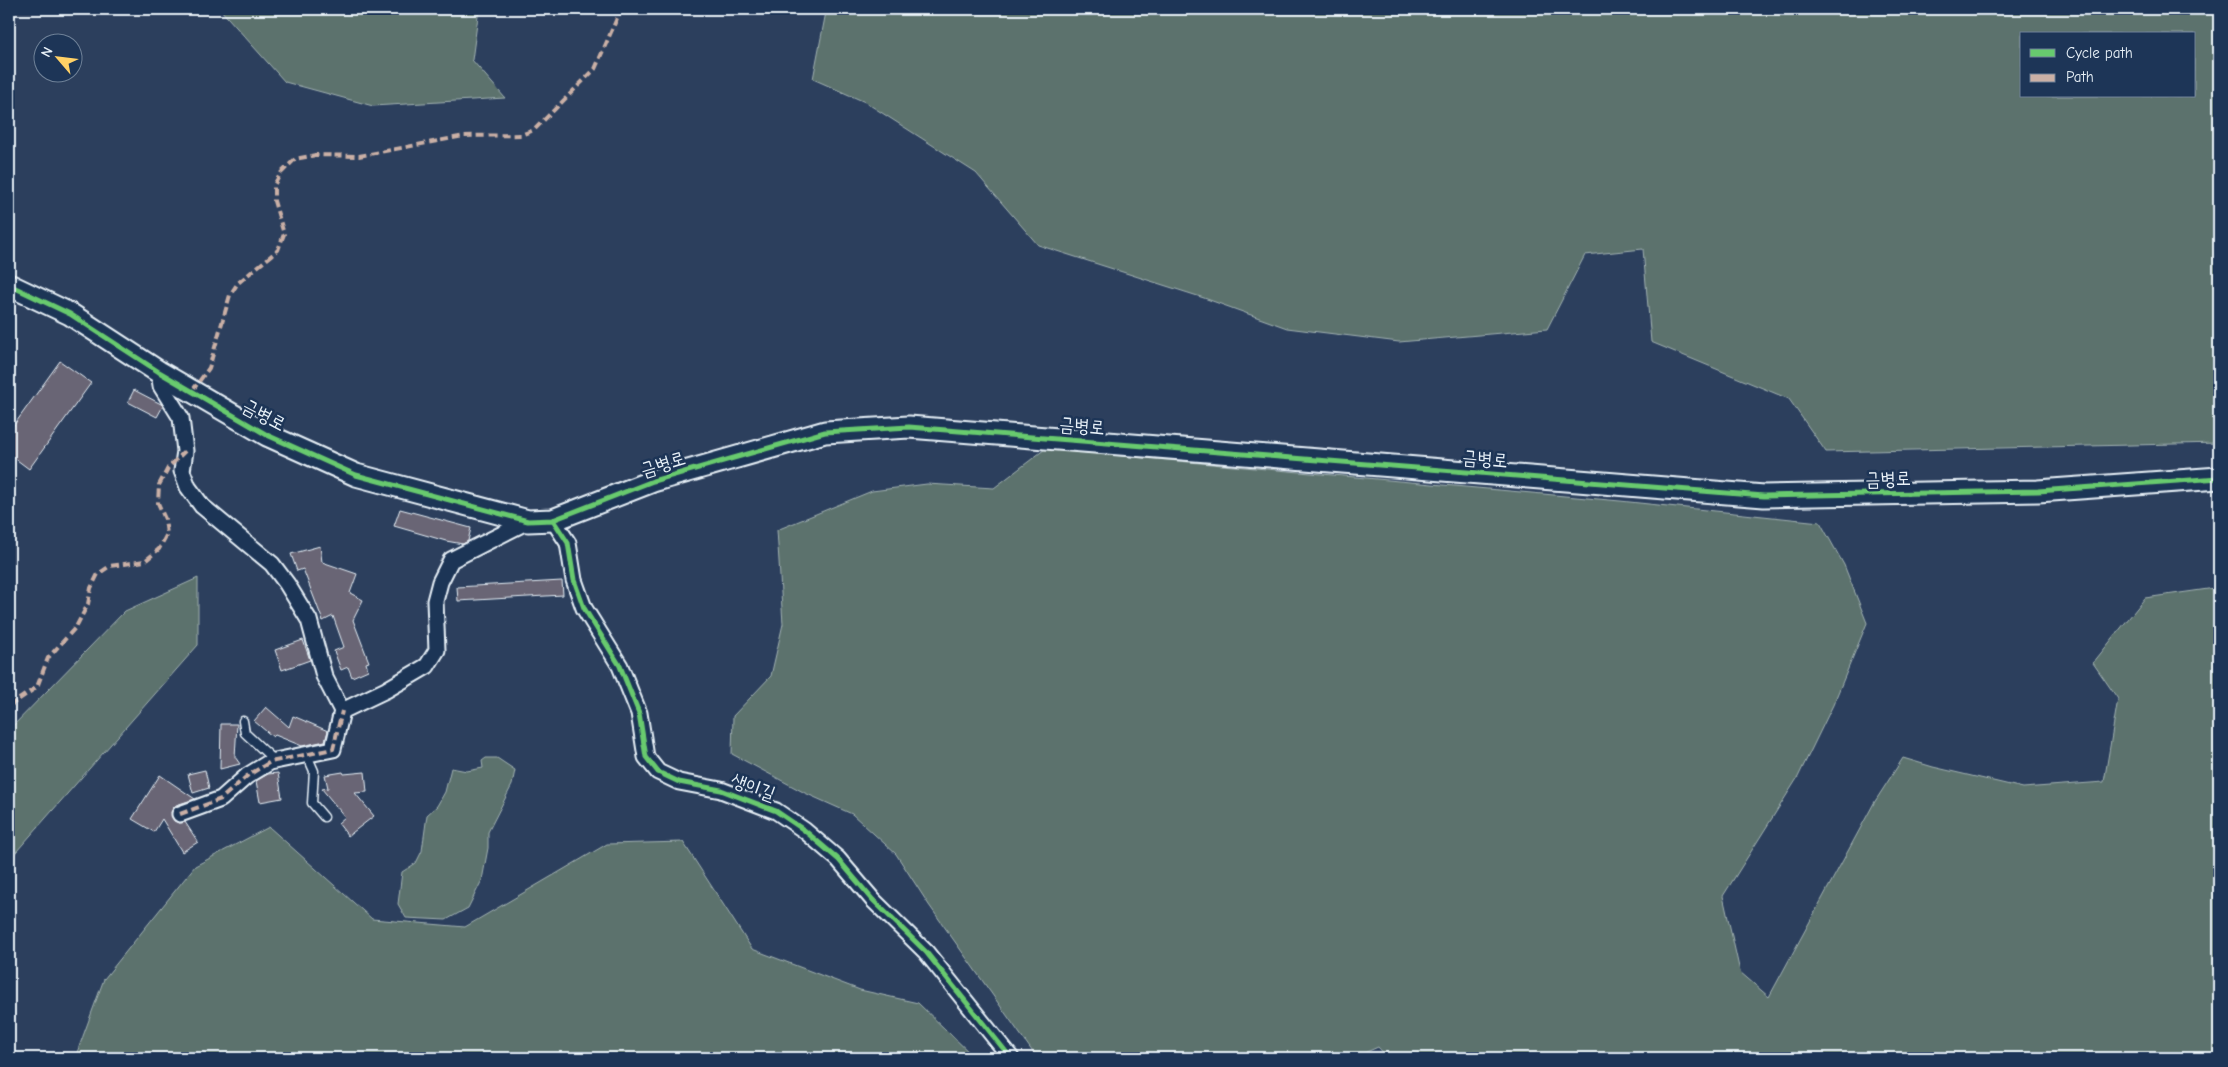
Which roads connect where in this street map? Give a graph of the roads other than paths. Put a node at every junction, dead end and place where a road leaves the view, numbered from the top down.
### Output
1 (9, 285) edge
2 (159, 372) junction
3 (2219, 478) edge
4 (553, 520) junction
5 (528, 521) junction
6 (342, 711) junction
7 (242, 721) dead end
8 (308, 755) junction
9 (275, 761) junction
10 (180, 814) dead end
11 (324, 818) dead end
12 (1011, 1058) edge

1 - 2 street, 금병로
2 - 5 street, 금병로
2 - 6 street
3 - 4 street, 금병로
4 - 5 street, 금병로
4 - 12 street, 생이길
5 - 6 street
6 - 8 street
7 - 9 lane
8 - 9 street
8 - 11 lane
9 - 10 street

